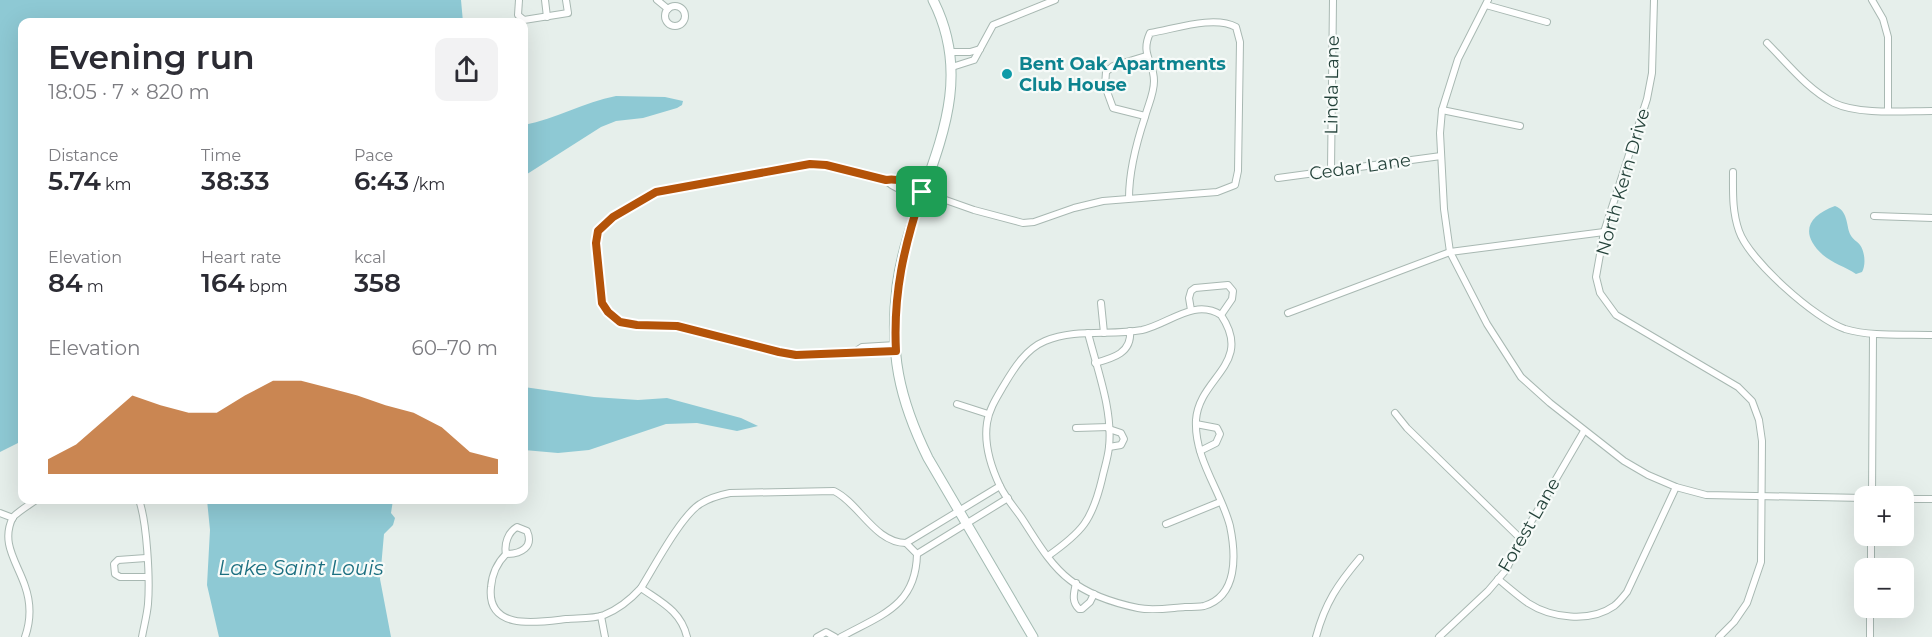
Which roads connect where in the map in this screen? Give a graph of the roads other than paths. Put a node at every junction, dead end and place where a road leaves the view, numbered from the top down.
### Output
1 (519, 0) edge
2 (545, 0) edge
3 (566, 0) edge
4 (657, 0) edge
5 (933, 0) edge
6 (1055, 0) edge
7 (1333, 0) edge
8 (1654, 0) edge
9 (1872, 0) edge
10 (1487, 3) edge
11 (668, 9) dead end
12 (547, 16) junction
13 (522, 18) edge
14 (528, 19) edge
15 (1547, 22) dead end
16 (1767, 43) dead end
17 (980, 49) junction
18 (951, 52) junction
19 (1146, 56) junction
20 (952, 68) junction
21 (1442, 110) junction
22 (1888, 111) junction
23 (1932, 111) edge
24 (1145, 116) junction
25 (1520, 126) dead end
26 (1441, 156) junction
27 (1331, 170) junction
28 (1733, 172) dead end
29 (1278, 178) dead end
30 (922, 192) junction
31 (1129, 198) junction
32 (1874, 216) dead end
33 (1932, 218) edge
34 (1604, 232) junction
35 (1450, 252) junction
36 (1101, 303) dead end
37 (1191, 310) junction
38 (1288, 313) dead end
39 (1221, 315) junction
40 (1130, 331) junction
41 (1088, 333) junction
42 (1104, 333) junction
43 (1873, 334) junction
44 (1932, 335) edge
45 (896, 348) junction
46 (1095, 363) junction
47 (957, 404) dead end
48 (1395, 413) dead end
49 (988, 414) junction
50 (1196, 424) junction
51 (1076, 428) dead end
52 (1109, 428) junction
53 (1584, 431) junction
54 (1109, 447) junction
55 (1200, 451) junction
56 (1000, 486) junction
57 (1872, 486) edge
58 (1676, 487) junction
59 (1762, 497) junction
60 (1008, 498) junction
61 (1854, 498) edge
62 (1914, 499) edge
63 (1932, 499) edge
64 (1220, 502) junction
65 (31, 504) edge
66 (140, 504) edge
67 (959, 512) junction
68 (0, 513) edge
69 (13, 518) junction
70 (966, 523) junction
71 (1166, 524) dead end
72 (2, 534) edge
73 (1521, 539) junction
74 (906, 543) junction
75 (506, 554) junction
76 (917, 554) junction
77 (1048, 556) junction
78 (146, 558) junction
79 (1360, 558) dead end
80 (148, 577) junction
81 (1498, 579) junction
82 (1076, 584) junction
83 (641, 588) junction
84 (1094, 594) junction
85 (601, 616) junction
86 (1870, 618) edge
87 (26, 637) edge
88 (142, 637) edge
89 (605, 637) edge
90 (687, 637) edge
91 (817, 637) edge
92 (835, 637) edge
93 (841, 637) edge
94 (1033, 637) edge
95 (1316, 637) edge
96 (1439, 637) edge
97 (1719, 637) edge
98 (1870, 637) edge

1 - 13 street
2 - 12 street
3 - 12 street
4 - 11 street
5 - 18 main road
6 - 17 street
7 - 27 street, Linda Lane
8 - 34 street, North Kern Drive
9 - 22 street
10 - 15 street
10 - 21 street
12 - 14 street
16 - 22 street
17 - 18 street
17 - 20 street
18 - 20 main road
19 - 24 street
19 - 24 street
19 - 31 street
20 - 30 main road
21 - 25 street
21 - 26 street
22 - 23 street
24 - 31 street
26 - 27 street, Cedar Lane
26 - 35 street
27 - 29 street, Cedar Lane
28 - 43 street
30 - 31 street
30 - 45 main road
30 - 45 street
32 - 33 street
34 - 35 street
34 - 59 street, North Kern Drive
35 - 38 street
35 - 53 street
36 - 42 street
37 - 39 street
37 - 39 street
37 - 40 street
39 - 50 street
40 - 42 street
40 - 46 street
41 - 42 street
41 - 46 street
41 - 49 street
43 - 44 street
43 - 57 street
45 - 67 main road
46 - 52 street
47 - 49 street
48 - 73 street
49 - 56 street
50 - 55 street
50 - 55 street
51 - 52 street
52 - 54 street
52 - 54 street
53 - 58 street
53 - 73 street, Forest Lane
54 - 77 street
55 - 64 street
56 - 60 street
56 - 67 street
58 - 59 street
58 - 81 street
59 - 61 street
59 - 97 street, North Kern Drive
60 - 70 street
60 - 77 street
62 - 63 street
64 - 71 street
64 - 84 street
65 - 69 street
66 - 78 street
67 - 70 main road
67 - 74 street
68 - 69 street
69 - 72 street
70 - 76 street
70 - 94 main road
72 - 87 street
73 - 81 street, Forest Lane
74 - 76 street
74 - 83 street
75 - 75 street
75 - 85 street
76 - 93 street
77 - 82 street
78 - 80 street
78 - 80 street
79 - 95 street
80 - 88 street
81 - 96 street, Forest Lane
82 - 84 street
82 - 84 street
83 - 85 street
83 - 90 street
85 - 89 street
86 - 98 street
91 - 92 street

